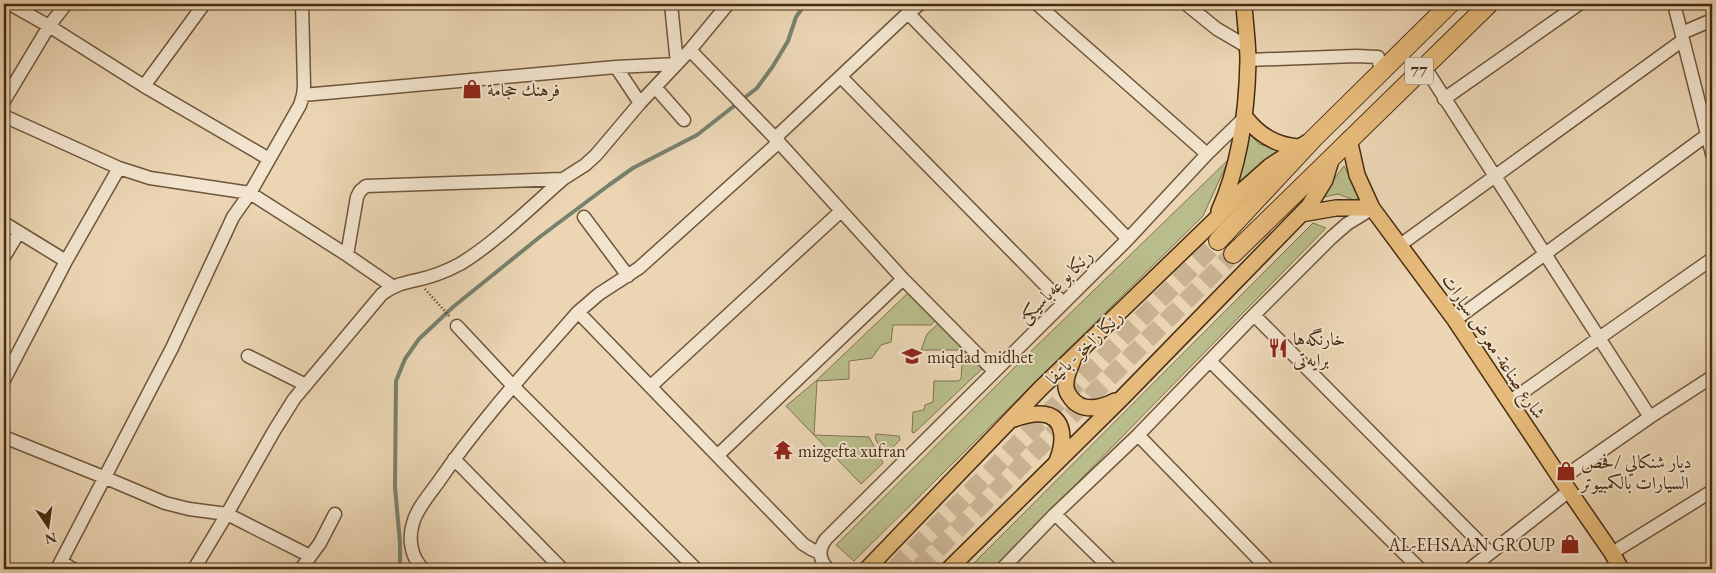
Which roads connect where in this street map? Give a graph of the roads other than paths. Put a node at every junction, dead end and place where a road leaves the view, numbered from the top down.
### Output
1 (10, 4) edge
2 (66, 4) edge
3 (204, 4) edge
4 (302, 4) edge
5 (671, 4) edge
6 (728, 4) edge
7 (920, 4) edge
8 (1037, 4) edge
9 (1186, 4) edge
10 (1244, 4) edge
11 (1450, 4) edge
12 (1489, 4) edge
13 (1579, 4) edge
14 (1674, 4) edge
15 (908, 12) junction
16 (1712, 20) edge
17 (49, 26) junction
18 (1682, 37) junction
19 (690, 50) junction
20 (1247, 53) junction
21 (677, 64) junction
22 (1379, 64) junction
23 (1424, 66) junction
24 (616, 67) junction
25 (840, 77) junction
26 (144, 86) junction
27 (655, 87) junction
28 (304, 96) junction
29 (1444, 99) junction
30 (4, 101) edge
31 (1706, 102) edge
32 (640, 103) junction
33 (4, 116) edge
34 (1244, 117) junction
35 (684, 120) dead end
36 (1707, 135) junction
37 (1349, 139) junction
38 (777, 140) junction
39 (1306, 143) junction
40 (1207, 154) junction
41 (1333, 154) junction
42 (1712, 154) edge
43 (269, 158) junction
44 (120, 168) junction
45 (1496, 177) junction
46 (563, 179) junction
47 (250, 193) junction
48 (1373, 208) junction
49 (841, 211) junction
50 (1301, 214) junction
51 (584, 217) dead end
52 (1214, 221) junction
53 (4, 223) edge
54 (19, 232) junction
55 (1128, 239) junction
56 (1218, 241) tunnel mouth
57 (1400, 245) junction
58 (1546, 252) junction
59 (1233, 254) tunnel mouth
60 (347, 255) junction
61 (4, 257) edge
62 (1712, 259) edge
63 (66, 261) junction
64 (628, 276) junction
65 (903, 279) junction
66 (392, 286) junction
67 (1063, 303) junction
68 (578, 312) junction
69 (1254, 315) junction
70 (1455, 320) junction
71 (454, 322) road end
72 (1599, 338) junction
73 (1076, 354) junction
74 (248, 356) dead end
75 (1210, 361) junction
76 (994, 371) junction
77 (1712, 377) edge
78 (4, 380) edge
79 (306, 384) junction
80 (513, 386) junction
81 (651, 386) junction
82 (1122, 398) junction
83 (1510, 402) junction
84 (1650, 416) junction
85 (1011, 420) junction
86 (1138, 435) junction
87 (4, 436) edge
88 (718, 455) junction
89 (454, 459) junction
90 (1055, 464) junction
91 (106, 478) junction
92 (1565, 485) junction
93 (1712, 491) edge
94 (228, 514) junction
95 (335, 514) dead end
96 (1055, 514) junction
97 (1490, 552) junction
98 (1612, 553) junction
99 (820, 554) junction
100 (310, 556) junction
101 (59, 566) edge
102 (951, 568) edge
103 (73, 569) edge
104 (194, 569) edge
105 (301, 569) edge
106 (423, 569) edge
107 (562, 569) edge
108 (696, 569) edge
109 (828, 569) edge
110 (867, 569) edge
111 (1002, 569) edge
112 (1111, 569) edge
113 (1268, 569) edge
114 (1420, 569) edge
115 (1470, 569) edge
116 (1621, 569) edge

1 - 17 street
2 - 17 street
3 - 26 street
4 - 28 street
5 - 21 street
6 - 19 street
7 - 15 street
8 - 40 street
9 - 20 street
10 - 20 main road
11 - 22 highway, رێکا زاخۆ - باتیفا / 77
12 - 23 highway, 77
13 - 29 street
14 - 18 street
15 - 25 street
15 - 55 street
16 - 18 street
17 - 26 street
17 - 30 street
18 - 31 street
18 - 45 street
19 - 21 street
19 - 38 street
20 - 22 street
20 - 34 main road
21 - 24 street
21 - 27 street
22 - 39 highway, رێکا زاخۆ - باتیفا / 77
23 - 29 street
23 - 37 highway, 77
24 - 28 street
24 - 32 street
25 - 38 street
25 - 67 street
26 - 43 street
27 - 32 street
27 - 35 street
28 - 43 street
29 - 45 street
31 - 36 street
32 - 46 street
33 - 44 street
34 - 39 main road
34 - 40 street, رێكا بو عه‌باسيكێ
34 - 52 main road
36 - 42 street
36 - 58 street
37 - 41 highway, 77
37 - 48 main road, شارع صناعة- معرض سيارات
38 - 49 street
38 - 64 street
39 - 52 main road, رێکا زاخۆ - باتیفا
39 - 56 highway, رێکا زاخۆ - باتیفا / 77
40 - 55 street, رێكا بو عه‌باسيكێ
41 - 50 main road
41 - 59 highway, 77
43 - 47 street
44 - 47 street
44 - 63 street
45 - 57 street
45 - 58 street
46 - 60 street
46 - 66 street
47 - 60 street
47 - 91 street
48 - 50 main road
48 - 57 main road, شارع صناعة- معرض سيارات
48 - 69 street
49 - 65 street
49 - 81 street
50 - 82 main road
51 - 64 street
52 - 73 main road, رێکا زاخۆ - باتیفا
53 - 54 street
54 - 61 street
54 - 63 street
55 - 67 street, رێكا بو عه‌باسيكێ
57 - 70 main road, شارع صناعة- معرض سيارات
58 - 70 street
58 - 72 street
60 - 66 street
62 - 72 street
63 - 78 street
64 - 68 street
65 - 76 street
65 - 88 street
66 - 79 street
67 - 76 street, رێكا بو عه‌باسيكێ
68 - 80 street
68 - 81 street
69 - 75 street
69 - 97 street
70 - 83 main road, شارع صناعة- معرض سيارات
71 - 80 street
72 - 83 street
72 - 84 street
73 - 82 main road
73 - 85 main road, رێکا زاخۆ - باتیفا
74 - 79 street
75 - 86 street
75 - 114 street
76 - 99 street, رێكا بو عه‌باسيكێ
77 - 84 street
79 - 94 street
80 - 89 street
80 - 108 street
81 - 88 street
82 - 90 main road
83 - 92 main road, شارع صناعة- معرض سيارات
84 - 92 street
85 - 90 main road
85 - 110 main road, رێکا زاخۆ - باتیفا
86 - 96 street
86 - 113 street
87 - 91 street
88 - 99 street
89 - 106 street
89 - 107 street
90 - 102 main road
91 - 94 street
91 - 101 street
92 - 97 street
92 - 98 main road, شارع صناعة- معرض سيارات
93 - 98 street
94 - 100 street
94 - 104 street
95 - 100 street
96 - 111 street
96 - 112 street
97 - 115 street
98 - 116 main road, شارع صناعة- معرض سيارات
99 - 109 street
100 - 105 street
101 - 103 street

